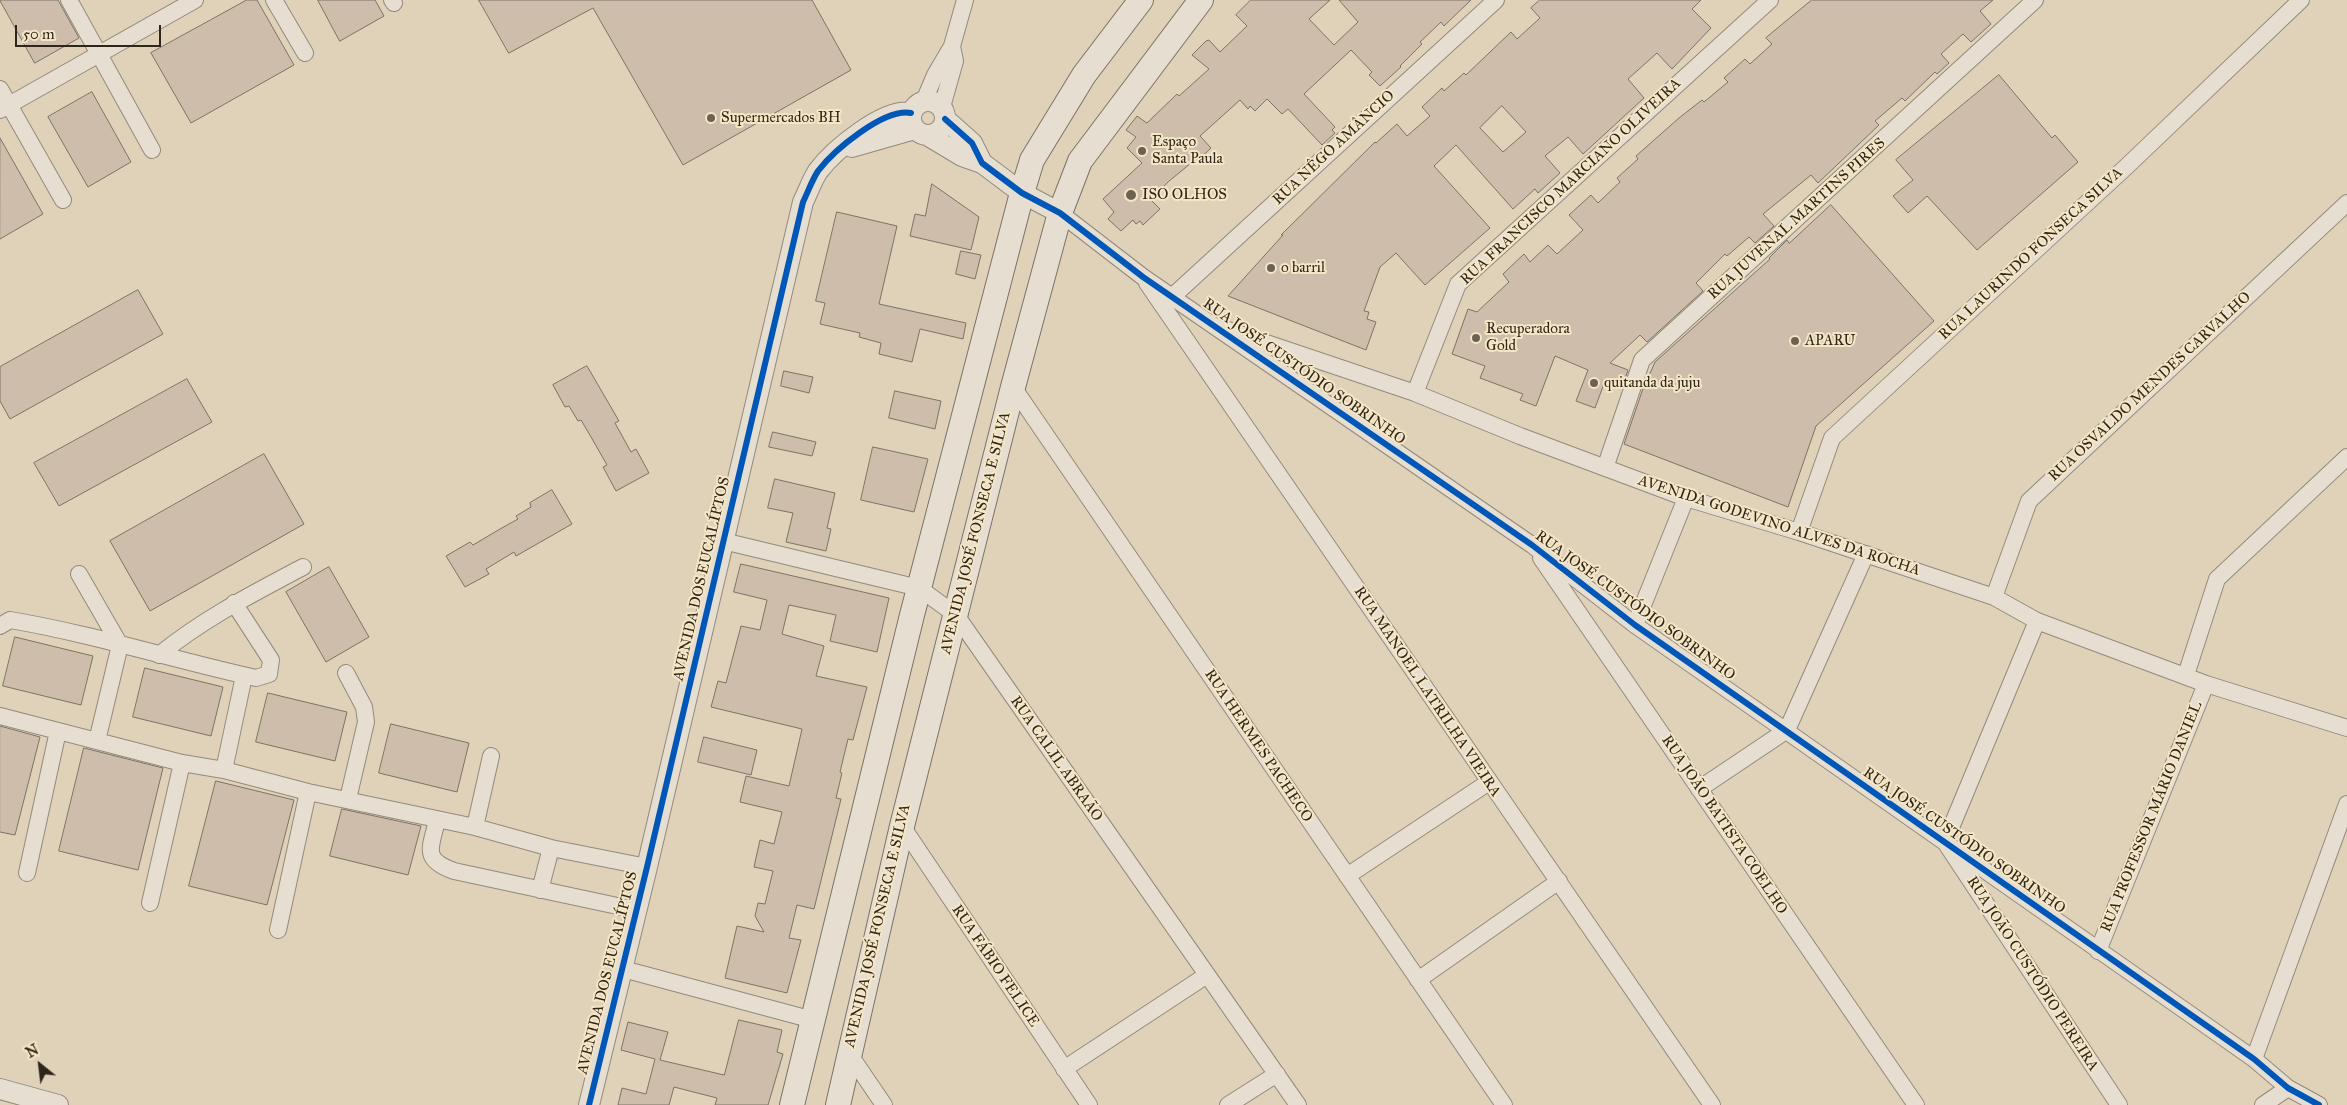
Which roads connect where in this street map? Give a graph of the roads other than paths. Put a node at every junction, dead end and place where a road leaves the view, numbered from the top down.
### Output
1 (69, 0) edge
2 (195, 0) edge
3 (274, 0) edge
4 (965, 0) edge
5 (1141, 0) edge
6 (1201, 0) edge
7 (1496, 0) edge
8 (1770, 0) edge
9 (2035, 0) edge
10 (2301, 0) edge
11 (305, 53) dead end
12 (99, 54) junction
13 (0, 89) edge
14 (5, 108) edge
15 (928, 115) junction
16 (152, 150) dead end
17 (1022, 193) junction
18 (62, 200) dead end
19 (2347, 203) edge
20 (1060, 213) junction
21 (1143, 277) junction
22 (1173, 296) junction
23 (1210, 323) junction
24 (1013, 387) junction
25 (1415, 393) junction
26 (2347, 457) edge
27 (1605, 468) junction
28 (1686, 498) junction
29 (1799, 532) junction
30 (724, 541) junction
31 (1532, 545) junction
32 (1866, 554) junction
33 (303, 567) dead end
34 (79, 574) dead end
35 (919, 588) junction
36 (1994, 597) junction
37 (234, 603) junction
38 (956, 615) junction
39 (2037, 620) junction
40 (1635, 624) junction
41 (0, 626) edge
42 (120, 645) junction
43 (159, 656) junction
44 (346, 672) dead end
45 (2186, 675) junction
46 (244, 676) junction
47 (2206, 684) junction
48 (0, 716) edge
49 (2347, 728) edge
50 (58, 730) junction
51 (1787, 730) junction
52 (97, 741) junction
53 (491, 756) dead end
54 (182, 763) junction
55 (224, 770) junction
56 (1489, 782) junction
57 (1699, 789) junction
58 (308, 792) junction
59 (348, 799) junction
60 (2347, 804) edge
61 (437, 820) junction
62 (902, 826) junction
63 (476, 827) junction
64 (1946, 842) junction
65 (551, 848) junction
66 (647, 867) junction
67 (27, 873) dead end
68 (1347, 876) junction
69 (1558, 882) junction
70 (540, 890) junction
71 (150, 903) dead end
72 (636, 910) junction
73 (278, 930) dead end
74 (2098, 951) junction
75 (623, 969) junction
76 (1207, 975) junction
77 (1418, 980) junction
78 (813, 1020) junction
79 (848, 1052) junction
80 (2254, 1059) junction
81 (1064, 1069) junction
82 (1276, 1074) junction
83 (2288, 1088) junction
84 (0, 1090) edge
85 (58, 1105) edge
86 (588, 1105) edge
87 (792, 1105) edge
88 (838, 1105) edge
89 (884, 1105) edge
90 (1089, 1105) edge
91 (1228, 1105) edge
92 (1298, 1105) edge
93 (1504, 1105) edge
94 (1712, 1105) edge
95 (1916, 1105) edge
96 (2119, 1105) edge
97 (2263, 1105) edge
98 (2319, 1105) edge

1 - 12 street
2 - 12 street
3 - 11 street
4 - 15 street
5 - 17 main road
6 - 20 main road, AVENIDA JOSÉ FONSECA E SILVA
7 - 22 street, RUA NÊGO AMÂNCIO
8 - 25 street, RUA FRANCISCO MARCIANO OLIVEIRA
9 - 27 street, RUA JUVENAL MARTINS PIRES
10 - 29 street, RUA LAURINDO FONSECA SILVA
12 - 14 street
12 - 16 street
13 - 14 street
14 - 18 street
15 - 17 street, RUA JOSÉ CUSTÓDIO SOBRINHO
15 - 30 street, AVENIDA DOS EUCALÍPTOS
17 - 20 street, RUA JOSÉ CUSTÓDIO SOBRINHO
17 - 35 main road
19 - 36 street, RUA OSVALDO MENDES CARVALHO
20 - 21 street, RUA JOSÉ CUSTÓDIO SOBRINHO
20 - 24 main road, AVENIDA JOSÉ FONSECA E SILVA
21 - 22 street, RUA JOSÉ CUSTÓDIO SOBRINHO
21 - 56 street, RUA MANOEL LATRILHA VIEIRA
22 - 23 street, RUA JOSÉ CUSTÓDIO SOBRINHO
23 - 25 street, AVENIDA GODEVINO ALVES DA ROCHA
23 - 31 street, RUA JOSÉ CUSTÓDIO SOBRINHO
24 - 38 main road, AVENIDA JOSÉ FONSECA E SILVA
24 - 68 street, RUA HERMES PACHECO
25 - 27 street, AVENIDA GODEVINO ALVES DA ROCHA
26 - 45 street
27 - 28 street, AVENIDA GODEVINO ALVES DA ROCHA
28 - 29 street, AVENIDA GODEVINO ALVES DA ROCHA
28 - 40 street
29 - 32 street, AVENIDA GODEVINO ALVES DA ROCHA
30 - 35 street, RUA CALIL ABRAÃO
30 - 66 street, AVENIDA DOS EUCALÍPTOS
31 - 40 street, RUA JOSÉ CUSTÓDIO SOBRINHO
31 - 57 street, RUA JOÃO BATISTA COELHO
32 - 36 street, AVENIDA GODEVINO ALVES DA ROCHA
32 - 51 street
33 - 37 street
34 - 42 street
35 - 38 street, RUA CALIL ABRAÃO
35 - 78 main road
36 - 39 street, AVENIDA GODEVINO ALVES DA ROCHA
37 - 43 street
37 - 46 street
38 - 62 main road, AVENIDA JOSÉ FONSECA E SILVA
38 - 76 street, RUA CALIL ABRAÃO
39 - 45 street, AVENIDA GODEVINO ALVES DA ROCHA
39 - 64 street
40 - 51 street, RUA JOSÉ CUSTÓDIO SOBRINHO
41 - 42 street
42 - 43 street
42 - 52 street
43 - 46 street
44 - 59 street
45 - 47 street, AVENIDA GODEVINO ALVES DA ROCHA
46 - 55 street
47 - 49 street, AVENIDA GODEVINO ALVES DA ROCHA
47 - 74 street, RUA PROFESSOR MÁRIO DANIEL
48 - 50 street
50 - 52 street
50 - 67 street
51 - 57 street
51 - 64 street, RUA JOSÉ CUSTÓDIO SOBRINHO
52 - 54 street
53 - 63 street
54 - 55 street
54 - 71 street
55 - 58 street
56 - 68 street
56 - 69 street, RUA MANOEL LATRILHA VIEIRA
57 - 95 street, RUA JOÃO BATISTA COELHO
58 - 59 street
58 - 73 street
59 - 61 street
60 - 80 street
61 - 63 street
61 - 70 street
62 - 79 main road, AVENIDA JOSÉ FONSECA E SILVA
62 - 81 street, RUA FÁBIO FELICE
63 - 65 street
64 - 74 street, RUA JOSÉ CUSTÓDIO SOBRINHO
64 - 96 street, RUA JOÃO CUSTÓDIO PEREIRA
65 - 66 street
65 - 70 street
66 - 72 street, AVENIDA DOS EUCALÍPTOS
68 - 77 street, RUA HERMES PACHECO
69 - 77 street
69 - 94 street, RUA MANOEL LATRILHA VIEIRA
70 - 72 street
72 - 75 street, AVENIDA DOS EUCALÍPTOS
74 - 80 street, RUA JOSÉ CUSTÓDIO SOBRINHO
75 - 78 street
75 - 86 street, AVENIDA DOS EUCALÍPTOS
76 - 81 street
76 - 82 street, RUA CALIL ABRAÃO
77 - 93 street, RUA HERMES PACHECO
78 - 87 main road
79 - 88 main road, AVENIDA JOSÉ FONSECA E SILVA
79 - 89 street
80 - 83 street, RUA JOSÉ CUSTÓDIO SOBRINHO
81 - 90 street, RUA FÁBIO FELICE
82 - 91 street
82 - 92 street, RUA CALIL ABRAÃO
83 - 97 street
83 - 98 street, RUA JOSÉ CUSTÓDIO SOBRINHO
84 - 85 street

